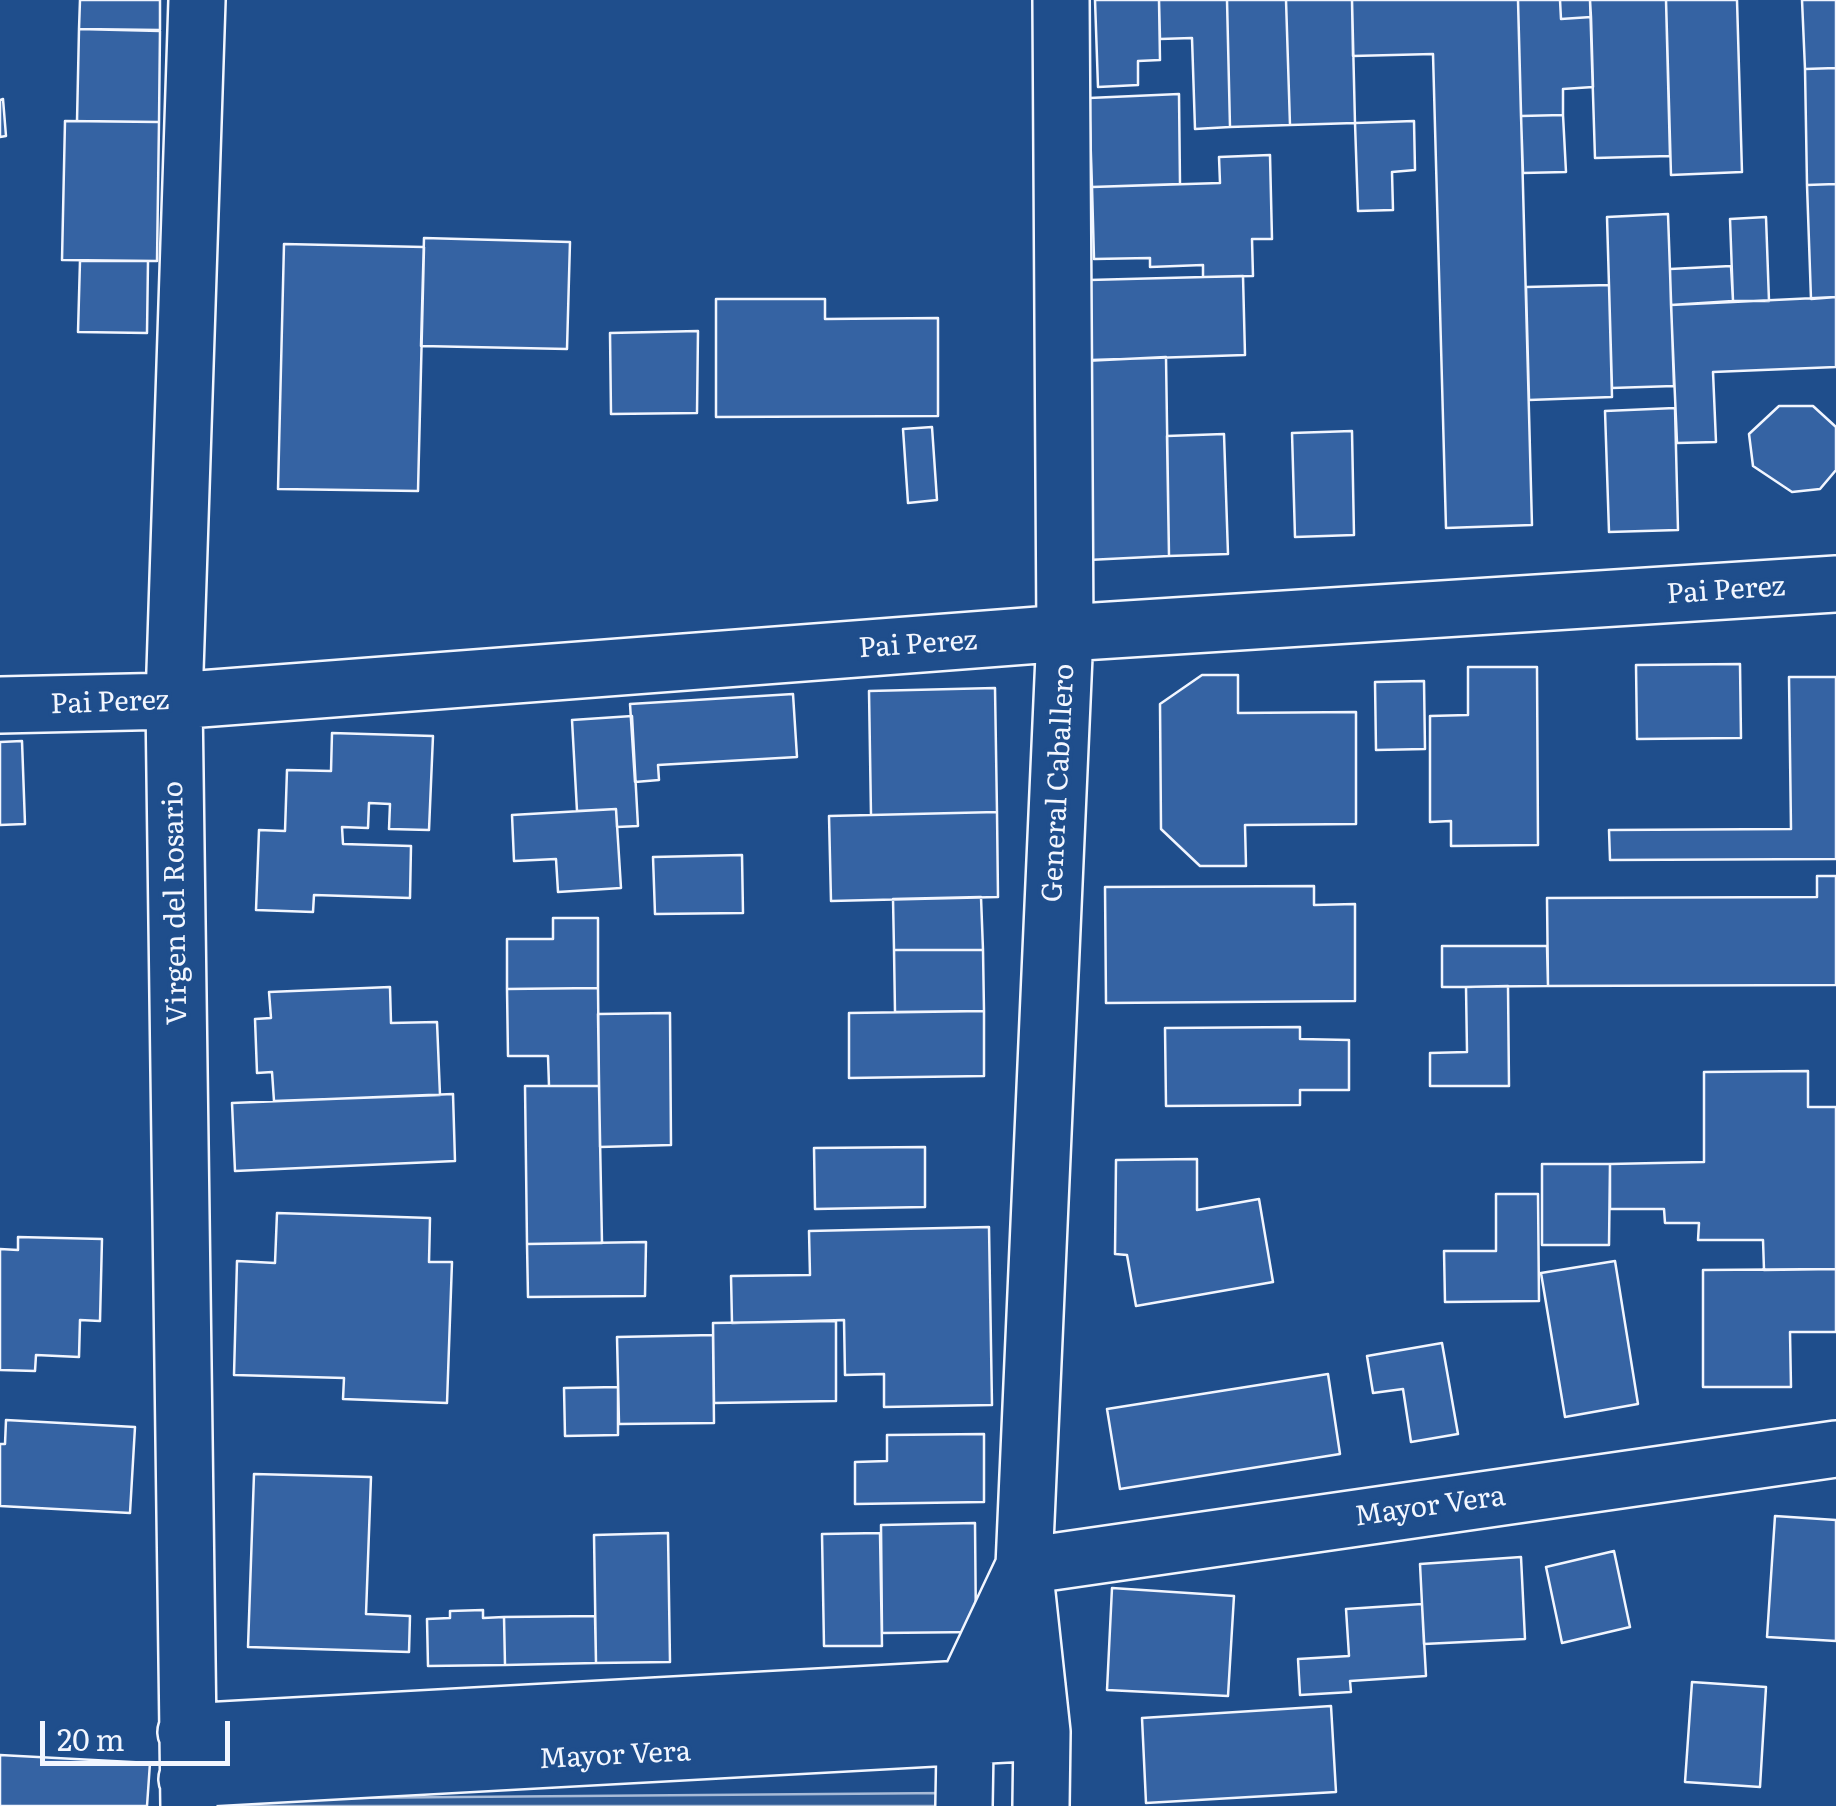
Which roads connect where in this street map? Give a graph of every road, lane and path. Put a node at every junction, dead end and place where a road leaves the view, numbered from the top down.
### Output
1 (196, 0) edge
2 (1061, 0) edge
3 (1836, 584) edge
4 (1066, 633) junction
5 (174, 701) junction
6 (0, 706) edge
7 (1836, 1449) edge
8 (1024, 1566) junction
9 (1040, 1709) junction
10 (965, 1713) junction
11 (187, 1772) edge
12 (964, 1806) edge
13 (1041, 1806) edge

1 - 5 street, Virgen del Rosario
2 - 4 street, General Caballero
3 - 4 street, Pai Perez
4 - 5 street, Pai Perez
4 - 8 street, General Caballero
5 - 6 street, Pai Perez
5 - 11 street, Virgen del Rosario
7 - 8 street, Mayor Vera
8 - 9 street, General Caballero
8 - 10 street, General Caballero
9 - 10 street, Mayor Vera
9 - 13 street, General Caballero
10 - 11 street, Mayor Vera
10 - 12 street, General Caballero

